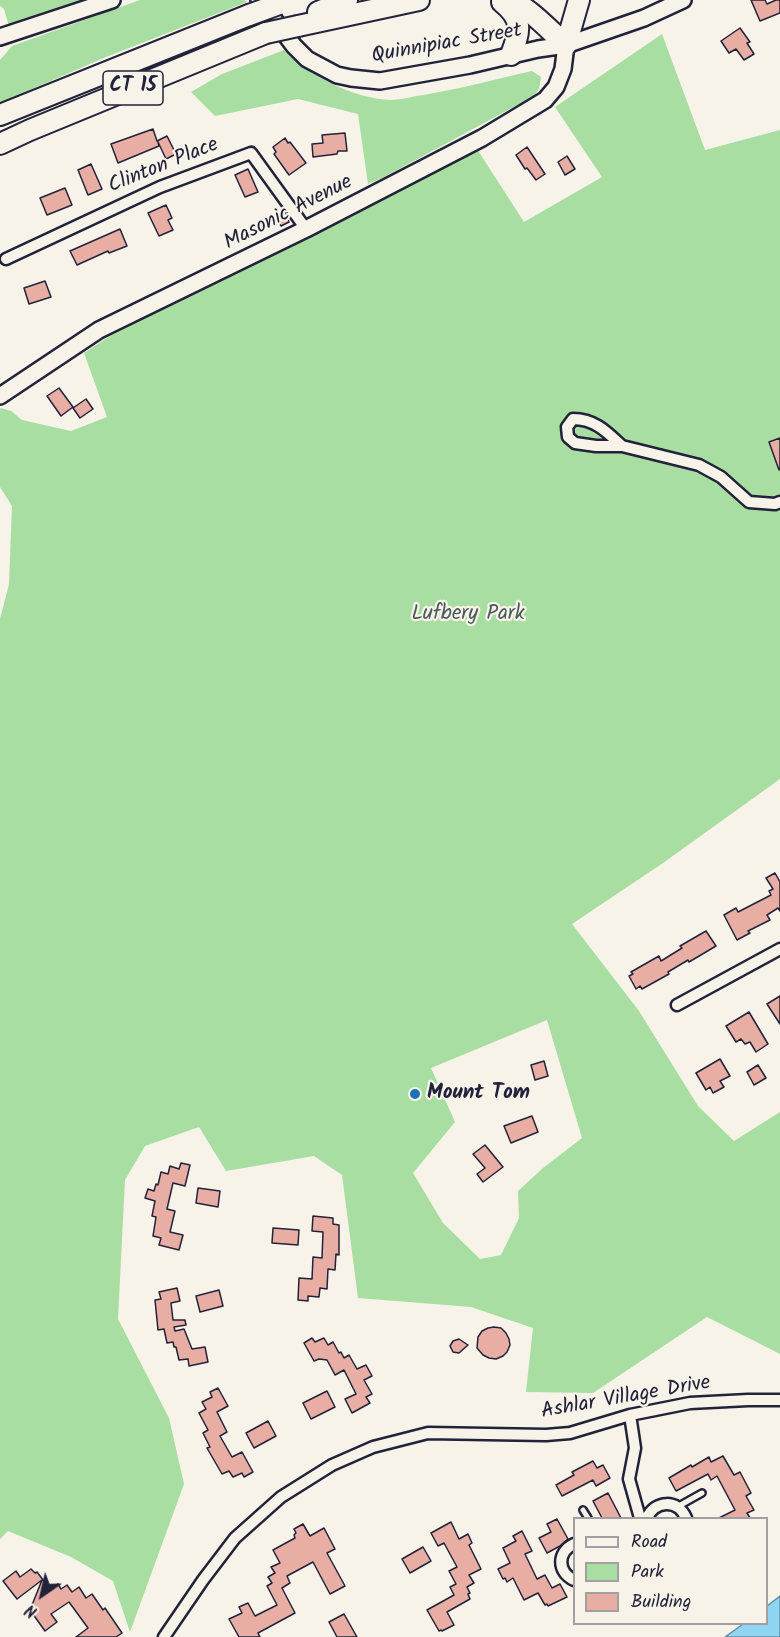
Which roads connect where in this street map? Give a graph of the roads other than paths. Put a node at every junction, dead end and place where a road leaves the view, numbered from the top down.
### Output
1 (112, 0) edge
2 (347, 0) edge
3 (419, 0) edge
4 (500, 0) edge
5 (509, 0) edge
6 (579, 0) edge
7 (682, 0) edge
8 (284, 2) edge
9 (254, 7) edge
10 (297, 24) junction
11 (0, 37) edge
12 (566, 45) junction
13 (511, 56) junction
14 (0, 115) edge
15 (0, 144) edge
16 (306, 230) junction
17 (6, 259) dead end
18 (0, 396) edge
19 (622, 446) junction
20 (780, 502) edge
21 (780, 948) edge
22 (677, 1005) dead end
23 (780, 1400) edge
24 (630, 1415) junction
25 (702, 1493) dead end
26 (677, 1507) junction
27 (583, 1509) dead end
28 (587, 1517) edge
29 (644, 1517) edge
30 (645, 1517) edge
31 (686, 1517) edge
32 (573, 1545) edge
33 (573, 1579) edge
34 (164, 1637) edge

1 - 11 main road
2 - 10 highway, CT 15
3 - 10 highway
4 - 13 highway
5 - 12 highway
6 - 12 highway
7 - 12 main road, Quinnipiac Street
8 - 9 highway, CT 15, bridge
9 - 13 main road, Quinnipiac Street
9 - 14 highway, CT 15
10 - 15 highway, CT 15, bridge
12 - 13 main road, Quinnipiac Street
12 - 16 main road, Masonic Avenue
16 - 17 street, Clinton Place
16 - 18 main road, Masonic Avenue
19 - 19 street
19 - 20 street
21 - 22 street
23 - 24 street, Ashlar Village Drive
24 - 29 street
24 - 34 street, Ashlar Village Drive
25 - 26 lane
26 - 30 street
26 - 31 street
27 - 28 lane
32 - 33 street

